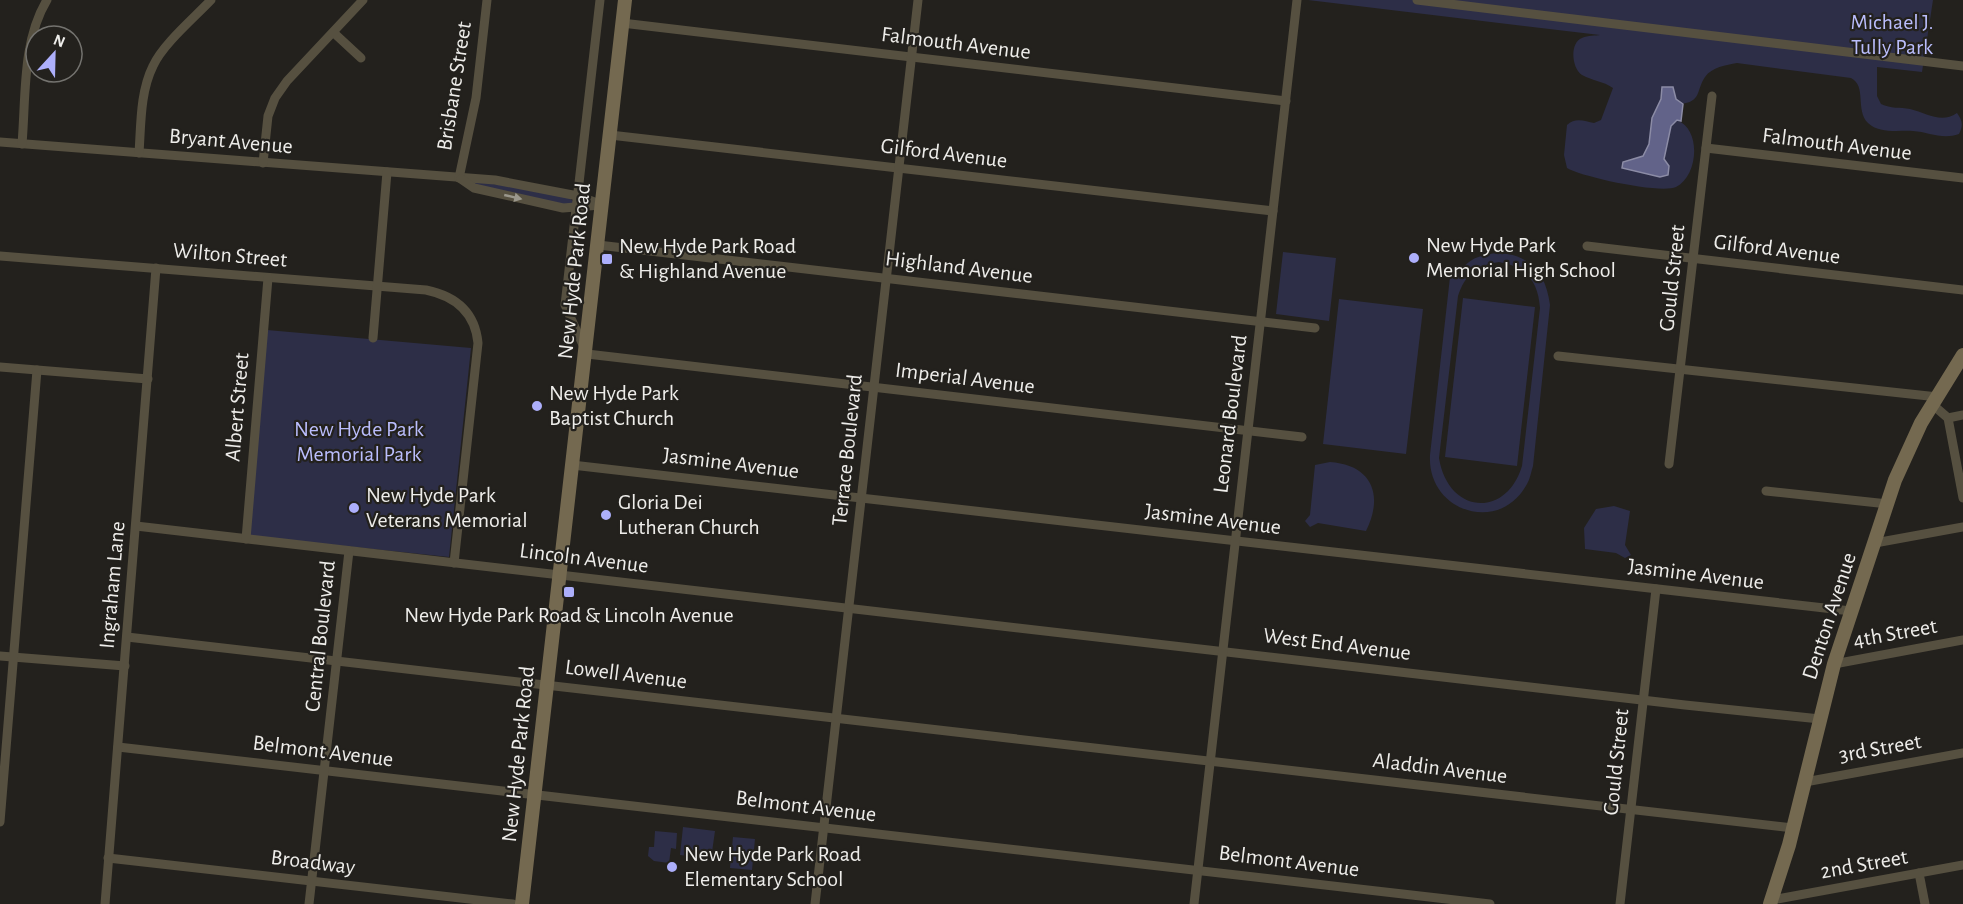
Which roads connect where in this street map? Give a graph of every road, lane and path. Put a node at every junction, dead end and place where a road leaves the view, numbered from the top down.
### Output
1 (47, 0) edge
2 (211, 0) edge
3 (363, 0) edge
4 (487, 0) edge
5 (600, 0) edge
6 (625, 0) edge
7 (918, 0) edge
8 (1297, 0) edge
9 (1417, 0) edge
10 (622, 23) junction
11 (334, 33) junction
12 (361, 58) dead end
13 (912, 58) junction
14 (1963, 66) edge
15 (1712, 96) dead end
16 (1286, 101) junction
17 (610, 135) junction
18 (0, 142) edge
19 (22, 144) junction
20 (1706, 148) junction
21 (139, 153) junction
22 (263, 163) junction
23 (899, 168) junction
24 (387, 172) junction
25 (459, 178) junction
26 (1963, 178) edge
27 (578, 196) junction
28 (603, 205) junction
29 (576, 208) junction
30 (1273, 211) junction
31 (598, 244) junction
32 (1587, 246) dead end
33 (0, 256) edge
34 (1694, 259) junction
35 (156, 268) junction
36 (267, 278) junction
37 (886, 278) junction
38 (377, 287) junction
39 (1963, 290) edge
40 (1260, 321) junction
41 (1315, 328) dead end
42 (373, 338) dead end
43 (587, 354) junction
44 (1963, 355) edge
45 (1557, 356) dead end
46 (0, 367) edge
47 (1681, 369) junction
48 (38, 370) junction
49 (148, 379) junction
50 (874, 387) junction
51 (1935, 401) junction
52 (1963, 415) edge
53 (1948, 418) junction
54 (1248, 431) junction
55 (1302, 437) dead end
56 (1669, 464) dead end
57 (572, 465) junction
58 (1766, 491) dead end
59 (861, 498) junction
60 (1963, 498) edge
61 (1888, 504) junction
62 (136, 526) junction
63 (1963, 527) edge
64 (246, 539) junction
65 (1235, 541) junction
66 (1875, 543) junction
67 (349, 551) junction
68 (454, 563) junction
69 (559, 575) junction
70 (1656, 589) junction
71 (849, 608) junction
72 (1851, 611) junction
73 (127, 637) junction
74 (1963, 640) edge
75 (1223, 651) junction
76 (0, 656) edge
77 (14, 657) junction
78 (337, 661) junction
79 (1834, 664) junction
80 (125, 666) junction
81 (547, 685) junction
82 (1643, 699) junction
83 (836, 718) junction
84 (1820, 719) junction
85 (118, 747) junction
86 (1121, 751) joint
87 (1963, 753) edge
88 (1210, 761) junction
89 (324, 771) junction
90 (1805, 782) junction
91 (535, 795) junction
92 (1631, 809) junction
93 (0, 822) edge
94 (824, 828) junction
95 (1793, 828) junction
96 (108, 858) junction
97 (1963, 865) edge
98 (1198, 871) junction
99 (1919, 873) junction
100 (312, 881) junction
101 (1771, 902) edge
102 (105, 904) edge
103 (309, 904) edge
104 (513, 904) edge
105 (522, 904) edge
106 (815, 904) edge
107 (1194, 904) edge
108 (1490, 904) edge
109 (1620, 904) edge
110 (1925, 904) edge

1 - 19 street
2 - 21 street
3 - 11 street
4 - 25 street, Brisbane Street
5 - 27 street
6 - 10 main road, New Hyde Park Road
7 - 13 street, Terrace Boulevard
8 - 16 street, Leonard Boulevard
9 - 14 street
10 - 13 street, Falmouth Avenue
10 - 17 main road, New Hyde Park Road
11 - 12 street
11 - 22 street
13 - 16 street, Falmouth Avenue
13 - 23 street, Terrace Boulevard
15 - 20 street, Gould Street
16 - 30 street, Leonard Boulevard
17 - 23 street, Gilford Avenue
17 - 28 main road, New Hyde Park Road
18 - 19 street, Bryant Avenue
19 - 21 street, Bryant Avenue
20 - 26 street, Falmouth Avenue
20 - 34 street, Gould Street
21 - 22 street, Bryant Avenue
22 - 24 street, Bryant Avenue
23 - 30 street, Gilford Avenue
23 - 37 street, Terrace Boulevard
24 - 25 street, Bryant Avenue
24 - 38 street
25 - 27 street, Bryant Avenue
25 -> 29 street, Bryant Avenue
27 - 28 street, Bryant Avenue
27 - 29 street
28 - 29 street, Bryant Avenue
28 - 31 main road, New Hyde Park Road
29 - 43 street
30 - 40 street, Leonard Boulevard
31 - 37 street, Highland Avenue
31 - 43 main road, New Hyde Park Road
32 - 34 street, Gilford Avenue
33 - 35 street, Wilton Street
34 - 39 street, Gilford Avenue
34 - 47 street, Gould Street
35 - 36 street, Wilton Street
35 - 49 street, Ingraham Lane
36 - 38 street, Wilton Street
36 - 64 street, Albert Street
37 - 40 street, Highland Avenue
37 - 50 street, Terrace Boulevard
38 - 42 street
38 - 68 street, Wilton Street
40 - 41 street, Highland Avenue
40 - 54 street, Leonard Boulevard
43 - 50 street, Imperial Avenue
43 - 57 main road, New Hyde Park Road
44 - 51 main road, Denton Avenue
45 - 47 street
46 - 48 street
47 - 51 street
47 - 56 street, Gould Street
48 - 49 street
48 - 77 street
49 - 62 street, Ingraham Lane
50 - 54 street, Imperial Avenue
50 - 59 street, Terrace Boulevard
51 - 53 street
51 - 61 main road, Denton Avenue
52 - 53 street
53 - 60 street
54 - 55 street, Imperial Avenue
54 - 65 street, Leonard Boulevard
57 - 59 street, Jasmine Avenue
57 - 69 main road, New Hyde Park Road
58 - 61 street
59 - 65 street, Jasmine Avenue
59 - 71 street, Terrace Boulevard
61 - 66 main road, Denton Avenue
62 - 64 street, Lincoln Avenue
62 - 73 street, Ingraham Lane
63 - 66 street
64 - 67 street, Lincoln Avenue
65 - 70 street, Jasmine Avenue
65 - 75 street, Leonard Boulevard
66 - 72 main road, Denton Avenue
67 - 68 street, Lincoln Avenue
67 - 78 street, Central Boulevard
68 - 69 street, Lincoln Avenue
69 - 71 street, Lincoln Avenue
69 - 81 main road, New Hyde Park Road
70 - 72 street, Jasmine Avenue
70 - 82 street, Gould Street
71 - 75 street, West End Avenue
71 - 83 street, Terrace Boulevard
72 - 79 main road, Denton Avenue
73 - 78 street, Lowell Avenue
73 - 80 street, Ingraham Lane
74 - 79 street, 4th Street
75 - 82 street, West End Avenue
75 - 88 street, Leonard Boulevard
76 - 77 street
77 - 80 street
77 - 93 street
78 - 81 street, Lowell Avenue
78 - 89 street, Central Boulevard
79 - 84 main road, Denton Avenue
80 - 85 street, Ingraham Lane
81 - 83 street, Lowell Avenue
81 - 91 main road, New Hyde Park Road
82 - 84 street, West End Avenue
82 - 92 street, Gould Street
83 - 86 street, Lowell Avenue
83 - 94 street, Terrace Boulevard
84 - 90 main road, Denton Avenue
85 - 89 street, Belmont Avenue
85 - 96 street, Ingraham Lane
86 - 88 street, Aladdin Avenue
87 - 90 street, 3rd Street
88 - 92 street, Aladdin Avenue
88 - 98 street, Leonard Boulevard
89 - 91 street, Belmont Avenue
89 - 100 street, Central Boulevard
90 - 95 main road, Denton Avenue
91 - 94 street, Belmont Avenue
91 - 105 main road, New Hyde Park Road
92 - 95 street, Aladdin Avenue
92 - 109 street, Gould Street
94 - 98 street, Belmont Avenue
94 - 106 street, Terrace Boulevard
95 - 101 main road, Denton Avenue
96 - 100 street, Broadway
96 - 102 street, Ingraham Lane
97 - 99 street, 2nd Street
98 - 107 street, Leonard Boulevard
98 - 108 street, Belmont Avenue
99 - 101 street, 2nd Street
99 - 110 street
100 - 103 street, Central Boulevard
100 - 104 street, Broadway

